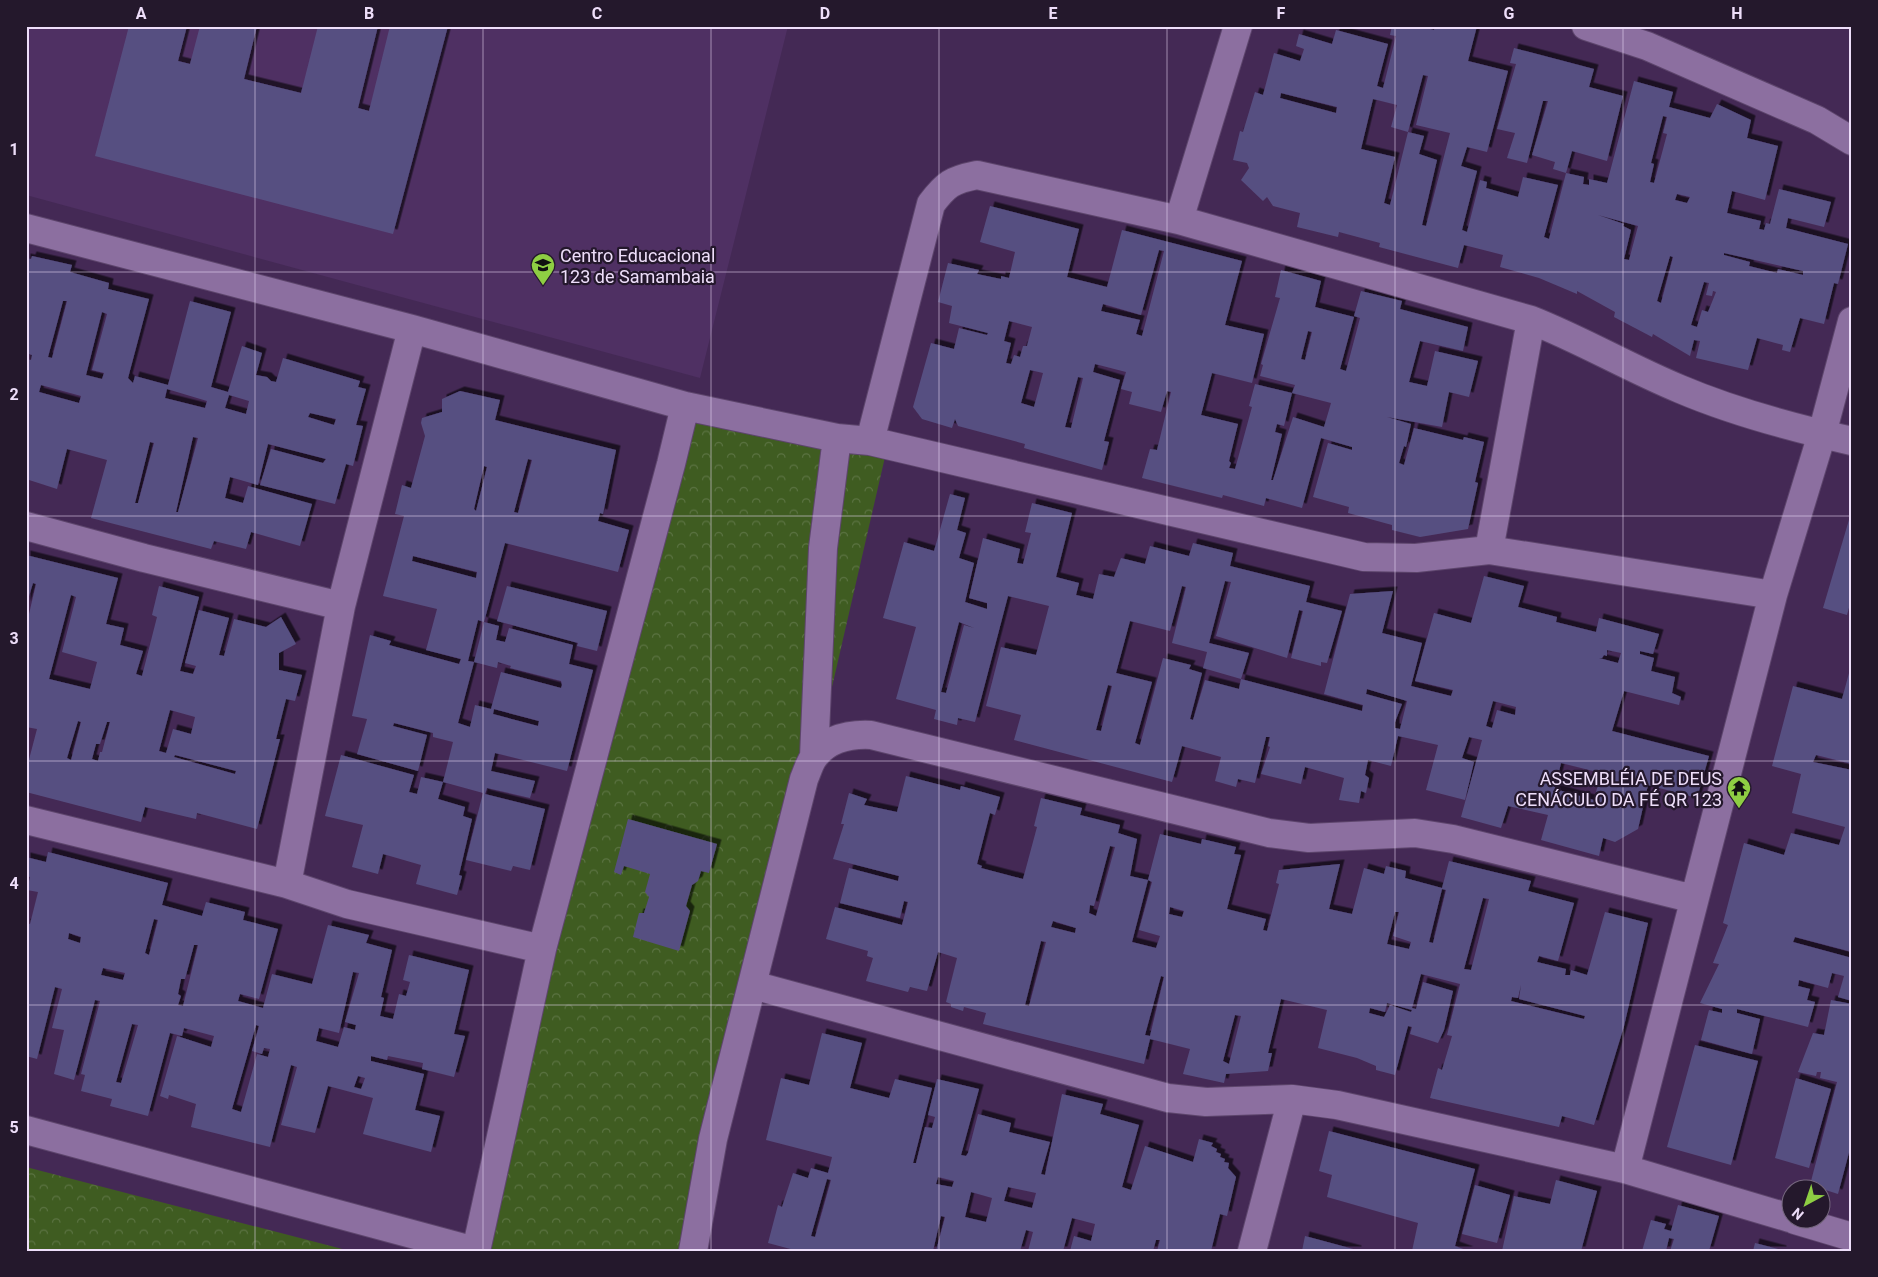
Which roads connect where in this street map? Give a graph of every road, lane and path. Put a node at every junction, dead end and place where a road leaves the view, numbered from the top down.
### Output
1 (1238, 26) edge
2 (1586, 26) edge
3 (1852, 141) edge
4 (1179, 220) junction
5 (26, 228) edge
6 (1531, 320) junction
7 (1852, 321) edge
8 (412, 329) junction
9 (685, 406) junction
10 (1822, 434) junction
11 (837, 438) junction
12 (870, 441) junction
13 (1852, 441) edge
14 (26, 526) edge
15 (1490, 550) junction
16 (1773, 596) junction
17 (341, 606) junction
18 (814, 757) junction
19 (26, 820) edge
20 (287, 884) junction
21 (1694, 899) junction
22 (542, 949) junction
23 (753, 985) junction
24 (1292, 1099) junction
25 (26, 1130) edge
26 (1625, 1169) junction
27 (1780, 1215) edge
28 (1828, 1230) edge
29 (1852, 1237) edge
30 (476, 1251) edge
31 (693, 1251) edge
32 (1252, 1251) edge

1 - 4 street
2 - 3 street
4 - 6 street
4 - 12 street
5 - 8 street
6 - 10 street
6 - 15 street
7 - 10 street
8 - 9 street
8 - 17 street
9 - 11 street
9 - 22 street
10 - 13 street
10 - 16 street
11 - 12 street
11 - 18 street
12 - 15 street
14 - 17 street
15 - 16 street
16 - 21 street
17 - 20 street
18 - 21 street
18 - 23 street
19 - 20 street
20 - 22 street
21 - 26 street
22 - 30 street
23 - 24 street
23 - 31 street
24 - 26 street
24 - 32 street
25 - 30 street
26 - 27 street
28 - 29 street

